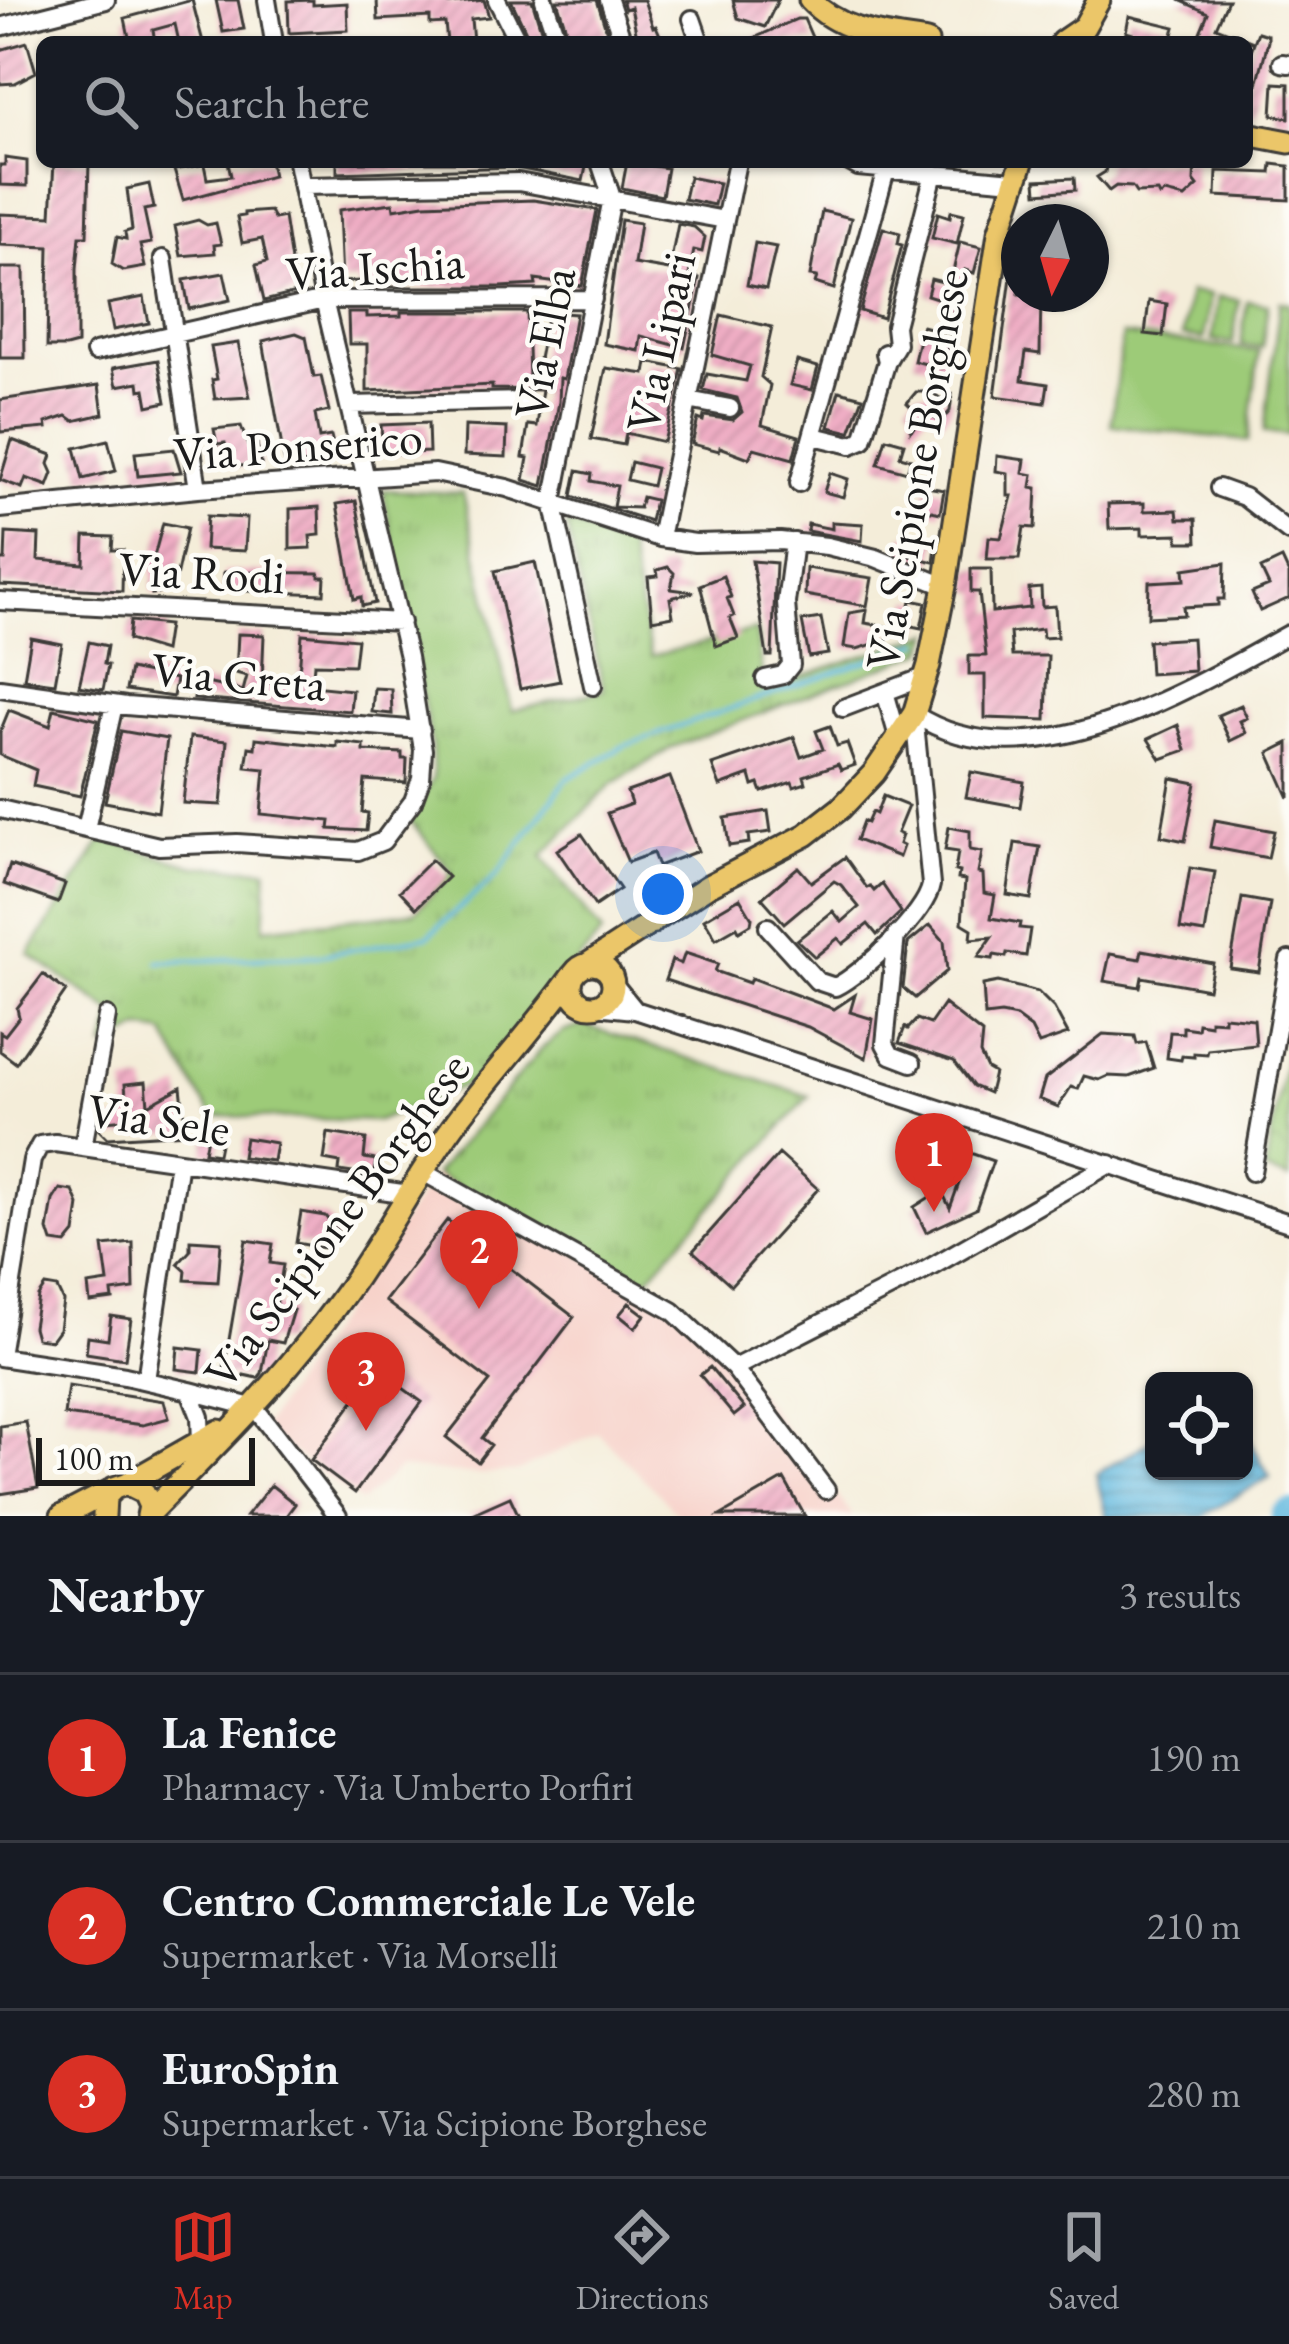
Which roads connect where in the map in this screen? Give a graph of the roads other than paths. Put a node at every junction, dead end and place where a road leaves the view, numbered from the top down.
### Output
1 (106, 0) edge
2 (267, 0) edge
3 (497, 0) edge
4 (544, 0) edge
5 (609, 0) edge
6 (810, 0) edge
7 (1099, 0) edge
8 (692, 19) dead end
9 (0, 27) edge
10 (273, 36) edge
11 (515, 36) edge
12 (557, 36) edge
13 (621, 36) edge
14 (698, 36) edge
15 (856, 36) edge
16 (1071, 36) edge
17 (1253, 135) edge
18 (1289, 142) edge
19 (298, 168) edge
20 (602, 168) edge
21 (736, 168) edge
22 (867, 168) edge
23 (886, 170) junction
24 (1018, 171) edge
25 (934, 173) junction
26 (302, 186) junction
27 (612, 198) junction
28 (725, 220) junction
29 (163, 259) dead end
30 (593, 298) junction
31 (324, 300) junction
32 (175, 333) junction
33 (95, 352) dead end
34 (525, 400) dead end
35 (688, 400) junction
36 (350, 406) junction
37 (730, 408) dead end
38 (814, 436) junction
39 (368, 477) junction
40 (799, 483) dead end
41 (1219, 488) dead end
42 (198, 489) junction
43 (553, 502) junction
44 (0, 508) edge
45 (1289, 532) edge
46 (660, 538) junction
47 (794, 542) junction
48 (945, 586) junction
49 (0, 601) edge
50 (401, 622) junction
51 (1289, 634) edge
52 (927, 676) junction
53 (765, 679) dead end
54 (593, 686) dead end
55 (0, 688) edge
56 (886, 692) junction
57 (113, 705) junction
58 (843, 708) dead end
59 (914, 714) junction
60 (421, 730) junction
61 (898, 737) junction
62 (0, 809) edge
63 (86, 829) junction
64 (768, 927) dead end
65 (896, 935) junction
66 (1289, 960) edge
67 (596, 973) junction
68 (590, 1005) junction
69 (635, 1010) junction
70 (107, 1016) dead end
71 (537, 1025) junction
72 (912, 1063) dead end
73 (82, 1147) junction
74 (179, 1161) junction
75 (1111, 1164) junction
76 (423, 1172) junction
77 (1252, 1172) dead end
78 (409, 1194) junction
79 (1289, 1223) edge
80 (0, 1356) edge
81 (734, 1368) junction
82 (146, 1380) junction
83 (190, 1391) junction
84 (255, 1408) junction
85 (201, 1442) junction
86 (118, 1488) junction
87 (826, 1490) dead end
88 (63, 1515) edge
89 (150, 1515) edge
90 (100, 1516) edge
91 (338, 1516) edge

1 - 9 street
2 - 10 street
3 - 11 street
4 - 12 street
5 - 13 street
6 - 15 main road
7 - 16 main road
8 - 14 street
17 - 18 main road
19 - 26 street
20 - 27 street
21 - 28 street, Via Lipari
22 - 23 street
23 - 25 street
23 - 38 street
24 - 25 street
24 - 48 main road, Via Scipione Borghese
25 - 38 street
26 - 27 street
26 - 31 street
27 - 28 street
27 - 30 street, Via Elba
28 - 35 street, Via Lipari
29 - 32 street
30 - 31 street, Via Ischia
30 - 43 street, Via Elba
31 - 32 street, Via Ischia
31 - 36 street
32 - 33 street, Via Ischia
32 - 42 street
34 - 36 street
35 - 37 street
35 - 46 street, Via Lipari
36 - 39 street
38 - 40 street
39 - 42 street, Via Ponserico
39 - 43 street, Via Ponserico
39 - 50 street
41 - 45 street
42 - 44 street, Via Ponserico
43 - 46 street, Via Ponserico
43 - 54 street
46 - 47 street, Via Ponserico
47 - 48 street, Via Ponserico
47 - 53 street
48 - 52 main road, Via Scipione Borghese
49 - 50 street, Via Rodi
50 - 60 street
51 - 59 street
52 - 56 street
52 - 59 main road, Via Scipione Borghese
55 - 57 street, Via Creta
56 - 58 street
56 - 61 street
57 - 60 street, Via Creta
57 - 63 street
59 - 61 main road, Via Scipione Borghese
59 - 65 street
60 - 63 street
61 - 67 main road, Via Scipione Borghese
62 - 63 street
64 - 65 street
65 - 72 street
66 - 77 street
67 - 68 main road
67 - 68 main road
67 - 69 street
67 - 71 main road, Via Scipione Borghese
68 - 69 street
68 - 71 main road, Via Scipione Borghese
69 - 75 street
70 - 73 street
71 - 76 main road, Via Scipione Borghese
73 - 74 street, Via Sele
73 - 80 street, Via Sele
74 - 78 street, Via Sele
74 - 82 street
75 - 79 street
75 - 81 street
76 - 78 main road, Via Scipione Borghese
76 - 81 street
78 - 84 main road, Via Scipione Borghese
80 - 82 street
81 - 87 street
82 - 83 street
83 - 84 street
83 - 85 street
84 - 85 main road, Via Scipione Borghese
84 - 89 main road, Via Scipione Borghese
84 - 91 street
85 - 86 main road, Via Scipione Borghese
86 - 88 main road, Via Scipione Borghese
86 - 89 main road
86 - 90 main road
88 - 90 main road, Via Scipione Borghese

